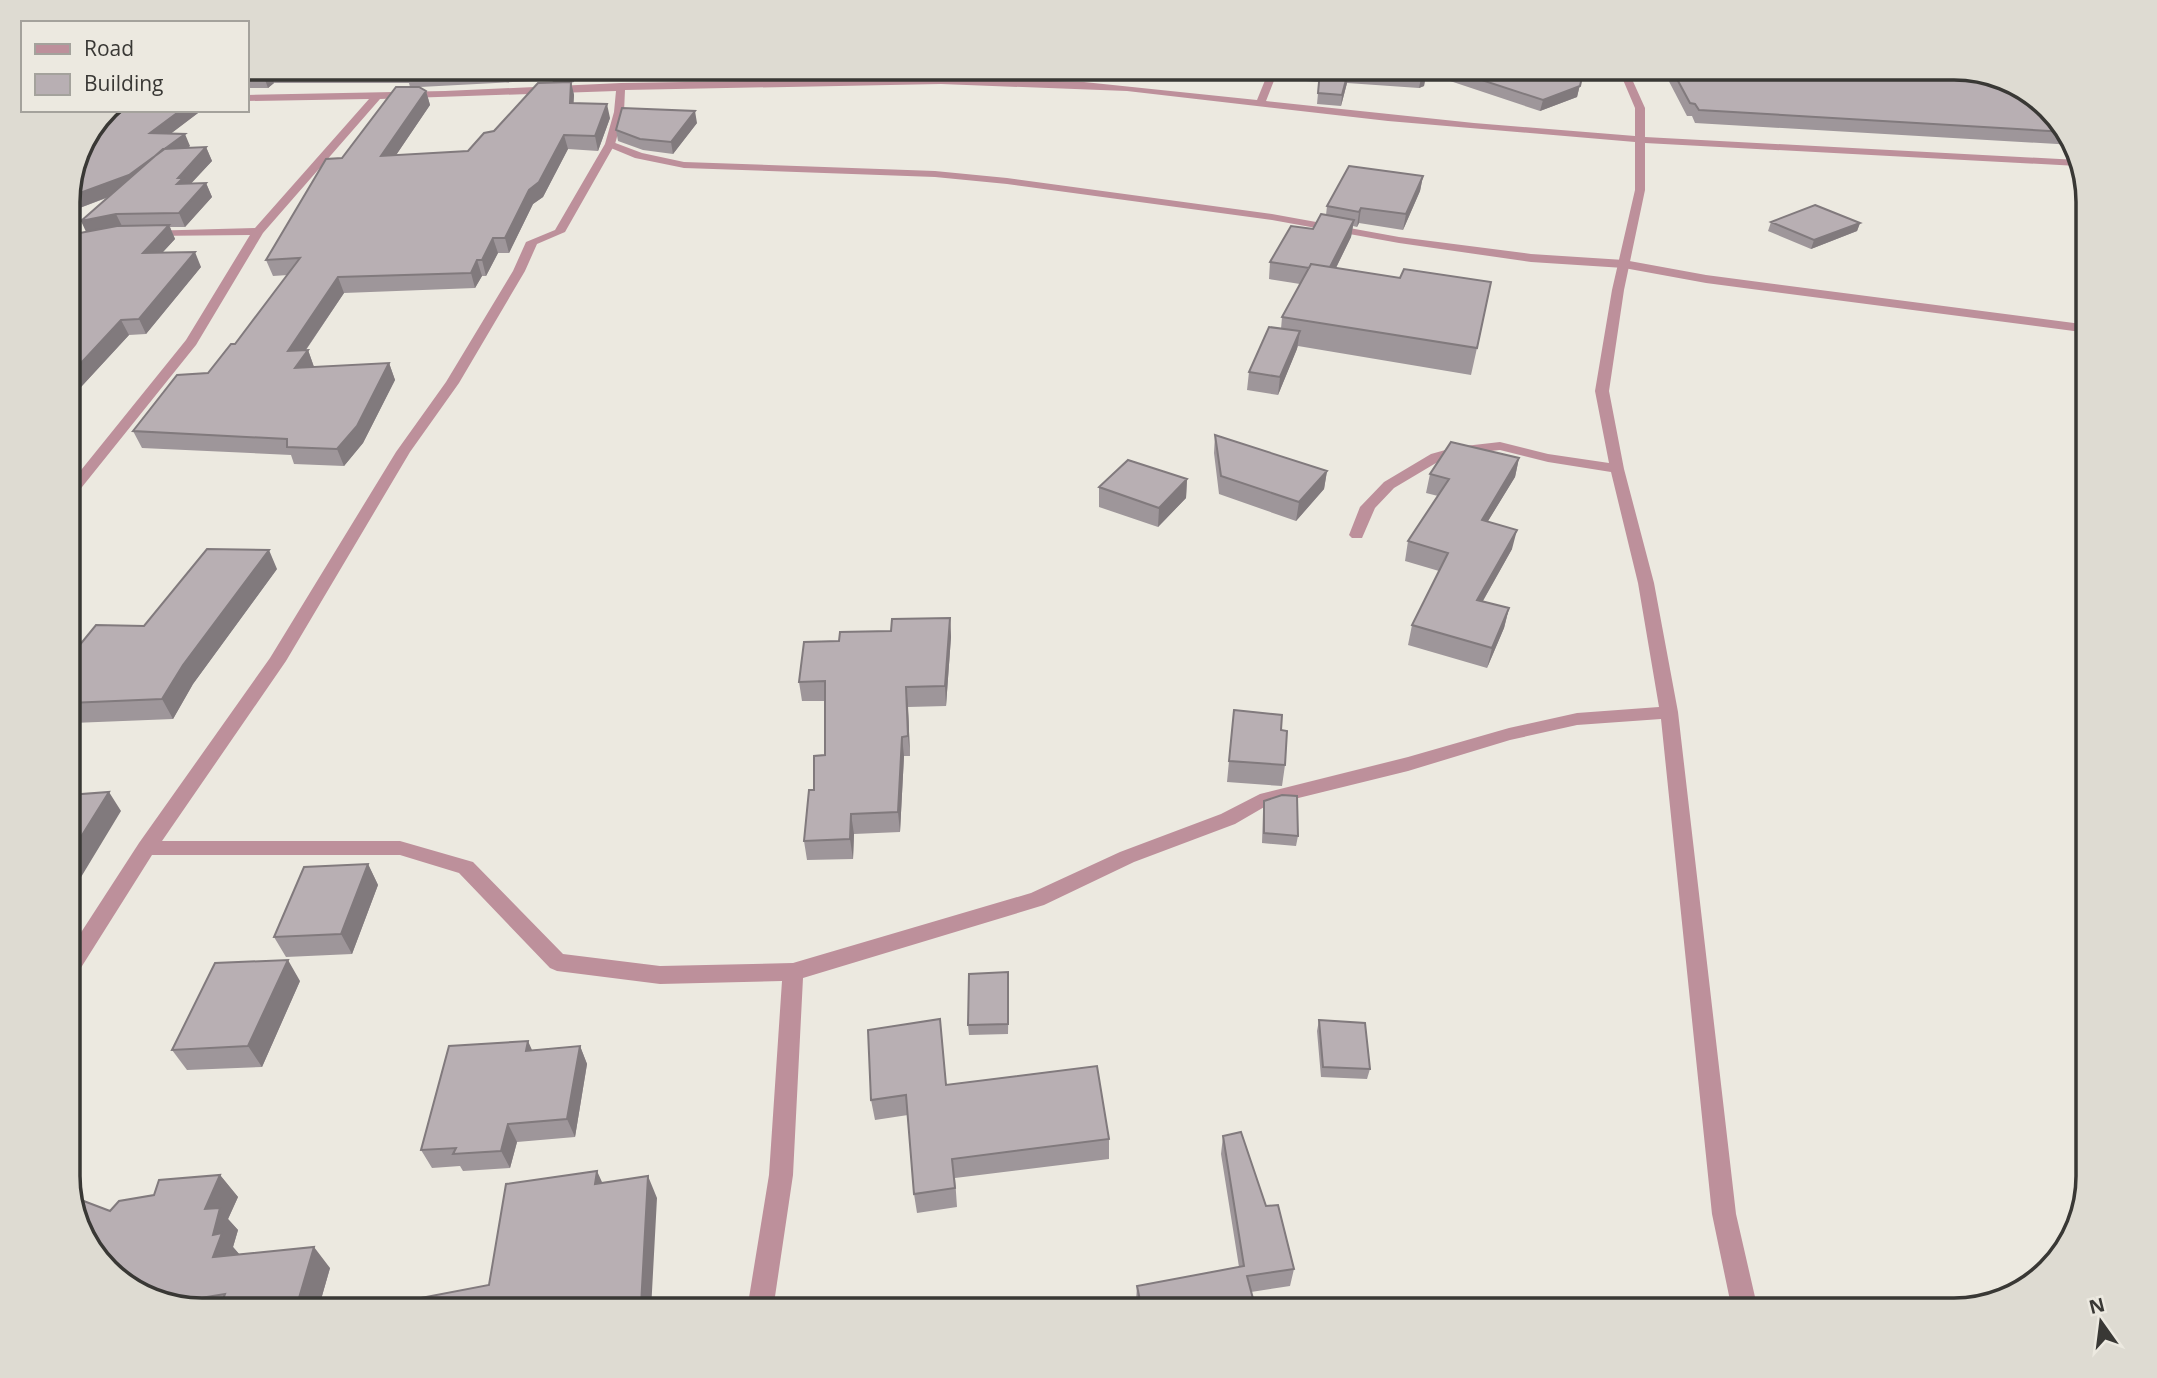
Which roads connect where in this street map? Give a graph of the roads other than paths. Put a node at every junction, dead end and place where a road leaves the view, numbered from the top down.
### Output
1 (694, 80) edge
2 (790, 80) edge
3 (1270, 80) edge
4 (1627, 80) edge
5 (621, 86) junction
6 (376, 97) junction
7 (248, 98) edge
8 (1261, 103) junction
9 (1639, 139) junction
10 (610, 144) junction
11 (2070, 163) edge
12 (258, 231) junction
13 (133, 234) edge
14 (1624, 264) junction
15 (2076, 327) edge
16 (1617, 469) junction
17 (81, 479) edge
18 (1357, 535) dead end
19 (1669, 712) junction
20 (146, 849) junction
21 (81, 949) edge
22 (793, 972) junction
23 (762, 1298) edge
24 (1742, 1298) edge

1 - 5 street
2 - 8 street
3 - 8 street
4 - 9 street
5 - 6 street
5 - 10 street
6 - 7 street
6 - 12 street
8 - 9 street
9 - 11 street
9 - 14 street
10 - 14 street
10 - 20 street
12 - 13 street
12 - 17 street
14 - 15 street
14 - 16 street
16 - 18 street
16 - 19 street
19 - 22 street
19 - 24 street
20 - 21 street
20 - 22 street
22 - 23 street

